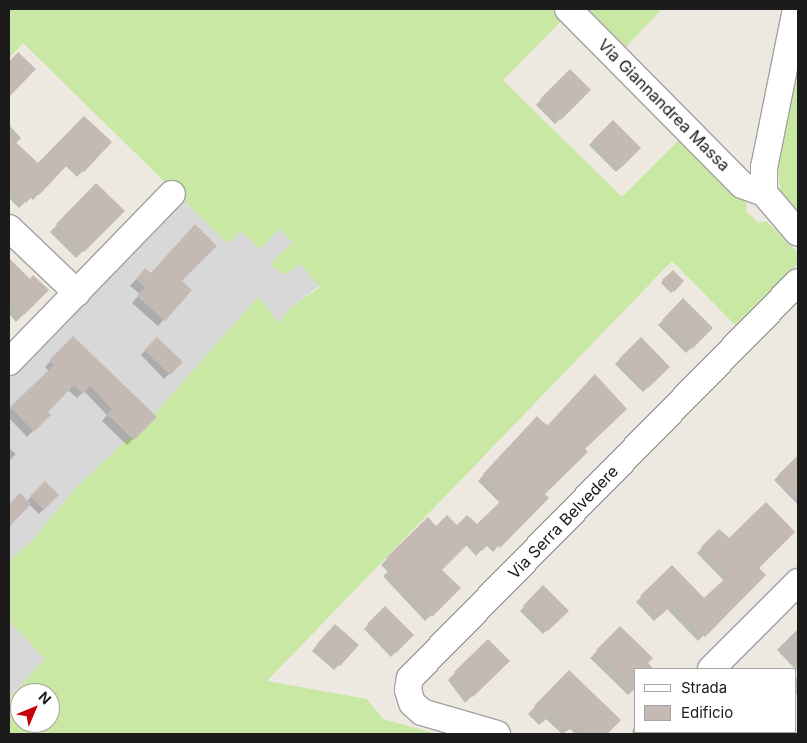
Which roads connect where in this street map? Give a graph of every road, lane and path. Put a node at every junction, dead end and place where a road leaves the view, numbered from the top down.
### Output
1 (568, 9) edge
2 (796, 9) edge
3 (764, 193) junction
4 (172, 194) dead end
5 (9, 228) edge
6 (798, 233) edge
7 (798, 282) edge
8 (77, 293) junction
9 (9, 362) edge
10 (798, 582) edge
11 (712, 668) edge
12 (496, 734) edge

1 - 3 street, Via Giannandrea Massa
2 - 3 street
3 - 6 street
4 - 8 street
5 - 8 street
7 - 12 street, Via Serra Belvedere
8 - 9 street
10 - 11 street

